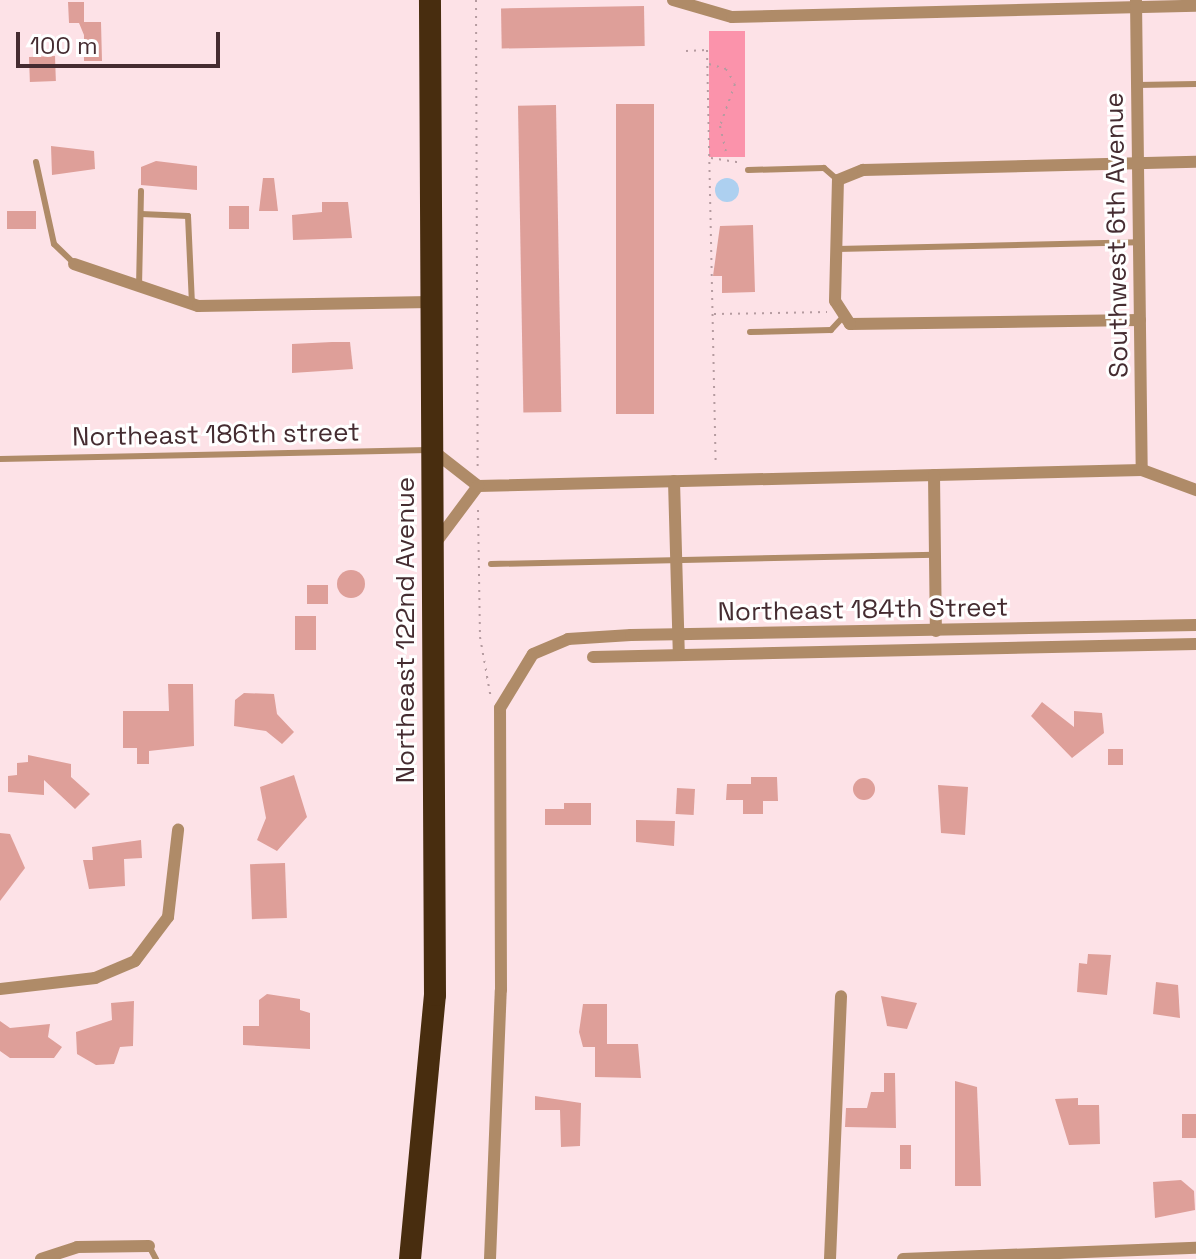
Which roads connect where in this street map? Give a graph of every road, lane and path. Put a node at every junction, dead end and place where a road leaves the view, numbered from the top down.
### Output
1 (430, 0) edge
2 (476, 0) edge
3 (673, 0) edge
4 (1136, 4) edge
5 (1196, 6) edge
6 (686, 51) dead end
7 (708, 64) junction
8 (1196, 84) edge
9 (1137, 85) junction
10 (728, 158) dead end
11 (36, 162) dead end
12 (1196, 162) edge
13 (1138, 163) junction
14 (748, 170) dead end
15 (838, 180) junction
16 (141, 191) dead end
17 (141, 214) junction
18 (1139, 242) junction
19 (834, 249) junction
20 (74, 264) joint
21 (139, 290) junction
22 (431, 302) junction
23 (192, 305) junction
24 (713, 314) junction
25 (842, 318) junction
26 (1140, 320) junction
27 (750, 332) dead end
28 (432, 450) junction
29 (0, 459) edge
30 (716, 463) dead end
31 (1142, 470) junction
32 (934, 475) junction
33 (674, 481) junction
34 (478, 486) junction
35 (1196, 490) edge
36 (433, 546) junction
37 (935, 555) junction
38 (677, 560) junction
39 (491, 564) dead end
40 (1196, 625) edge
41 (936, 631) junction
42 (678, 634) junction
43 (1196, 644) edge
44 (679, 655) junction
45 (593, 657) dead end
46 (491, 704) dead end
47 (178, 830) dead end
48 (0, 989) edge
49 (841, 996) dead end
50 (149, 1246) joint
51 (1196, 1248) edge
52 (41, 1259) edge
53 (156, 1259) edge
54 (410, 1259) edge
55 (490, 1259) edge
56 (830, 1259) edge
57 (903, 1259) edge

1 - 22 highway, Northeast 122nd Avenue
2 - 34 path
3 - 4 street
4 - 5 street
4 - 9 street, Southwest 6th Avenue
6 - 7 path
7 - 10 path
7 - 24 path
8 - 9 lane
9 - 13 street, Southwest 6th Avenue
11 - 20 lane
12 - 13 street
13 - 15 street
13 - 18 street, Southwest 6th Avenue
14 - 15 lane
15 - 19 street
16 - 17 lane
17 - 21 lane
17 - 23 lane
18 - 19 lane
18 - 26 street, Southwest 6th Avenue
19 - 25 street
20 - 21 street
21 - 23 street
22 - 23 street
22 - 28 highway, Northeast 122nd Avenue
24 - 25 path
24 - 30 path
25 - 26 street
25 - 27 lane
26 - 31 street, Southwest 6th Avenue
28 - 29 lane, Northeast 186th street
28 - 34 street
28 - 36 highway, Northeast 122nd Avenue
31 - 32 street
31 - 35 street
32 - 33 street
32 - 37 street
33 - 34 street
33 - 38 street
34 - 36 street
34 - 46 path
36 - 54 highway, Northeast 122nd Avenue
37 - 38 lane
37 - 41 street
38 - 39 lane
38 - 42 street
40 - 41 street, Northeast 184th Street
41 - 42 street, Northeast 184th Street
42 - 44 street
42 - 55 street, Northeast 184th Street
43 - 44 street, Northeast 184th Street
44 - 45 street, Northeast 184th Street
47 - 48 street
49 - 56 street
50 - 52 street
50 - 53 lane
51 - 57 street

